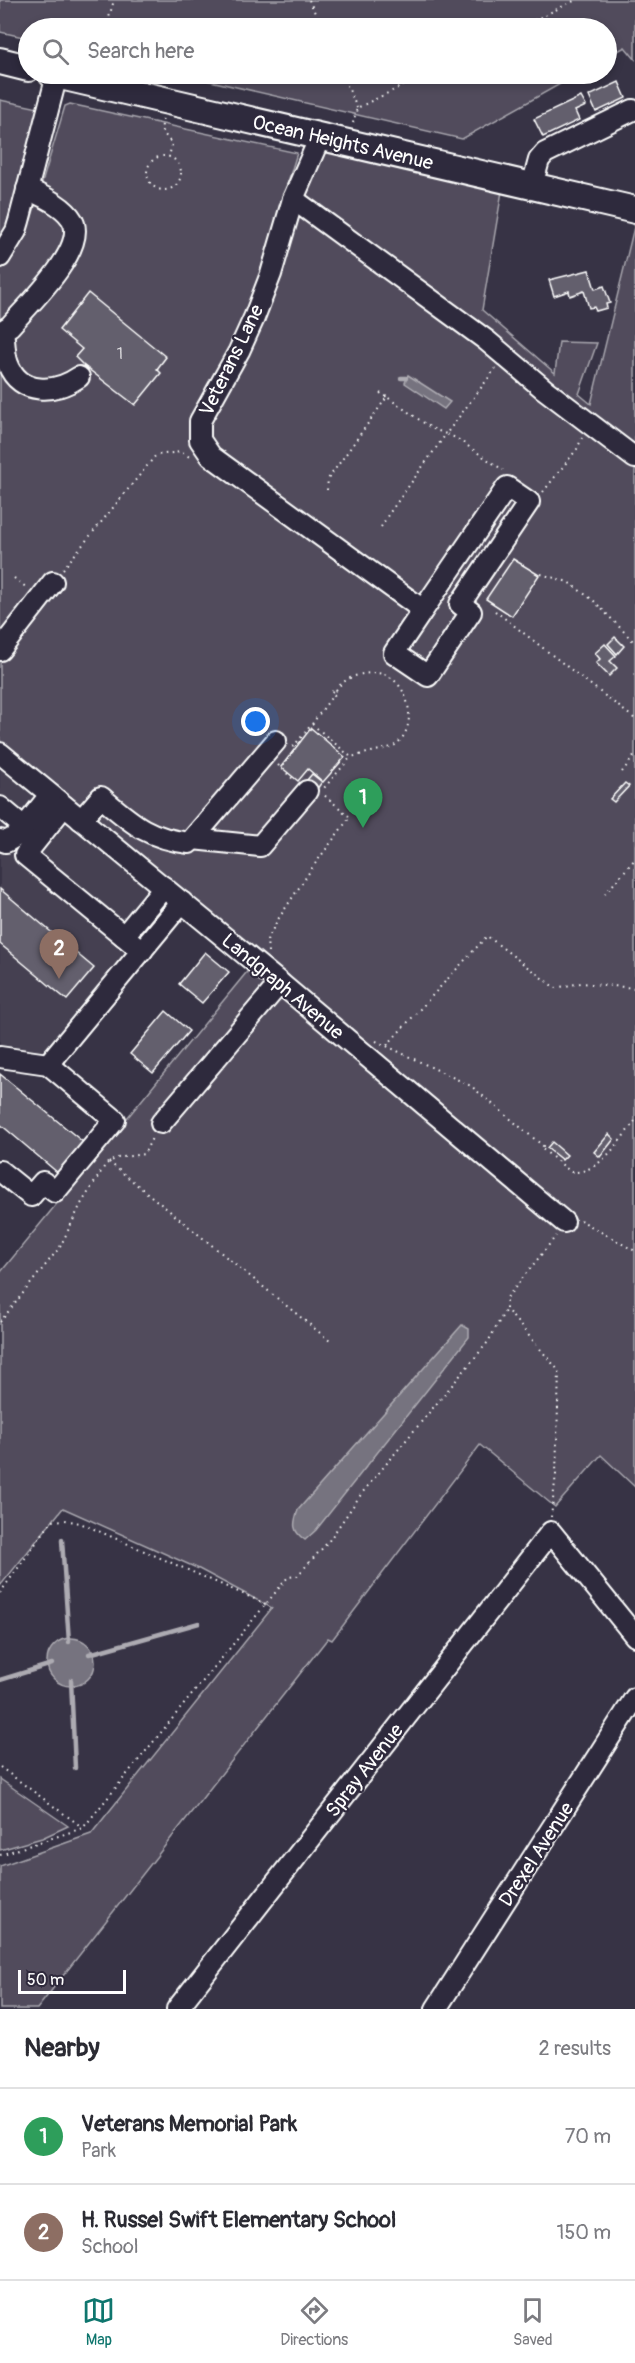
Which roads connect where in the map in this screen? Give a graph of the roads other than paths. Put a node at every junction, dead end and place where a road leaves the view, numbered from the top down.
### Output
1 (0, 61) edge
2 (18, 66) edge
3 (52, 84) edge
4 (96, 84) edge
5 (633, 110) dead end
6 (320, 137) junction
7 (532, 186) junction
8 (27, 189) junction
9 (293, 199) junction
10 (635, 210) edge
11 (0, 257) edge
12 (2, 332) edge
13 (79, 376) dead end
14 (635, 459) edge
15 (53, 582) road end
16 (438, 589) junction
17 (460, 604) junction
18 (423, 609) junction
19 (0, 650) edge
20 (284, 749) road end
21 (0, 753) edge
22 (307, 791) road end
23 (57, 800) junction
24 (0, 807) edge
25 (81, 820) junction
26 (24, 827) junction
27 (193, 839) junction
28 (0, 840) edge
29 (164, 887) junction
30 (182, 902) junction
31 (124, 936) junction
32 (142, 951) junction
33 (280, 983) junction
34 (1, 1056) edge
35 (48, 1064) junction
36 (161, 1123) road end
37 (0, 1171) edge
38 (563, 1222) road end
39 (635, 1636) edge
40 (635, 1698) edge
41 (177, 2009) edge
42 (436, 2009) edge

1 - 2 main road
3 - 8 street
4 - 6 main road, Ocean Heights Avenue
5 - 7 street
6 - 7 main road, Ocean Heights Avenue
6 - 9 street, Veterans Lane
7 - 10 main road, Ocean Heights Avenue
8 - 11 street
8 - 12 street
9 - 14 street
9 - 18 street, Veterans Lane
12 - 13 street
15 - 19 street
16 - 17 street
16 - 17 street
16 - 18 street
17 - 18 street
20 - 27 street
21 - 23 street, Landgraph Avenue
22 - 27 street
23 - 25 street, Landgraph Avenue
23 - 26 street
23 - 31 street
24 - 26 street
25 - 27 street
25 - 29 street, Landgraph Avenue
26 - 28 street
29 - 30 street, Landgraph Avenue
29 - 31 street
30 - 32 street
30 - 33 street, Landgraph Avenue
31 - 32 street
32 - 35 street
33 - 36 street
33 - 38 street, Landgraph Avenue
34 - 35 street
35 - 37 street
39 - 41 street, Spray Avenue
40 - 42 street, Drexel Avenue

